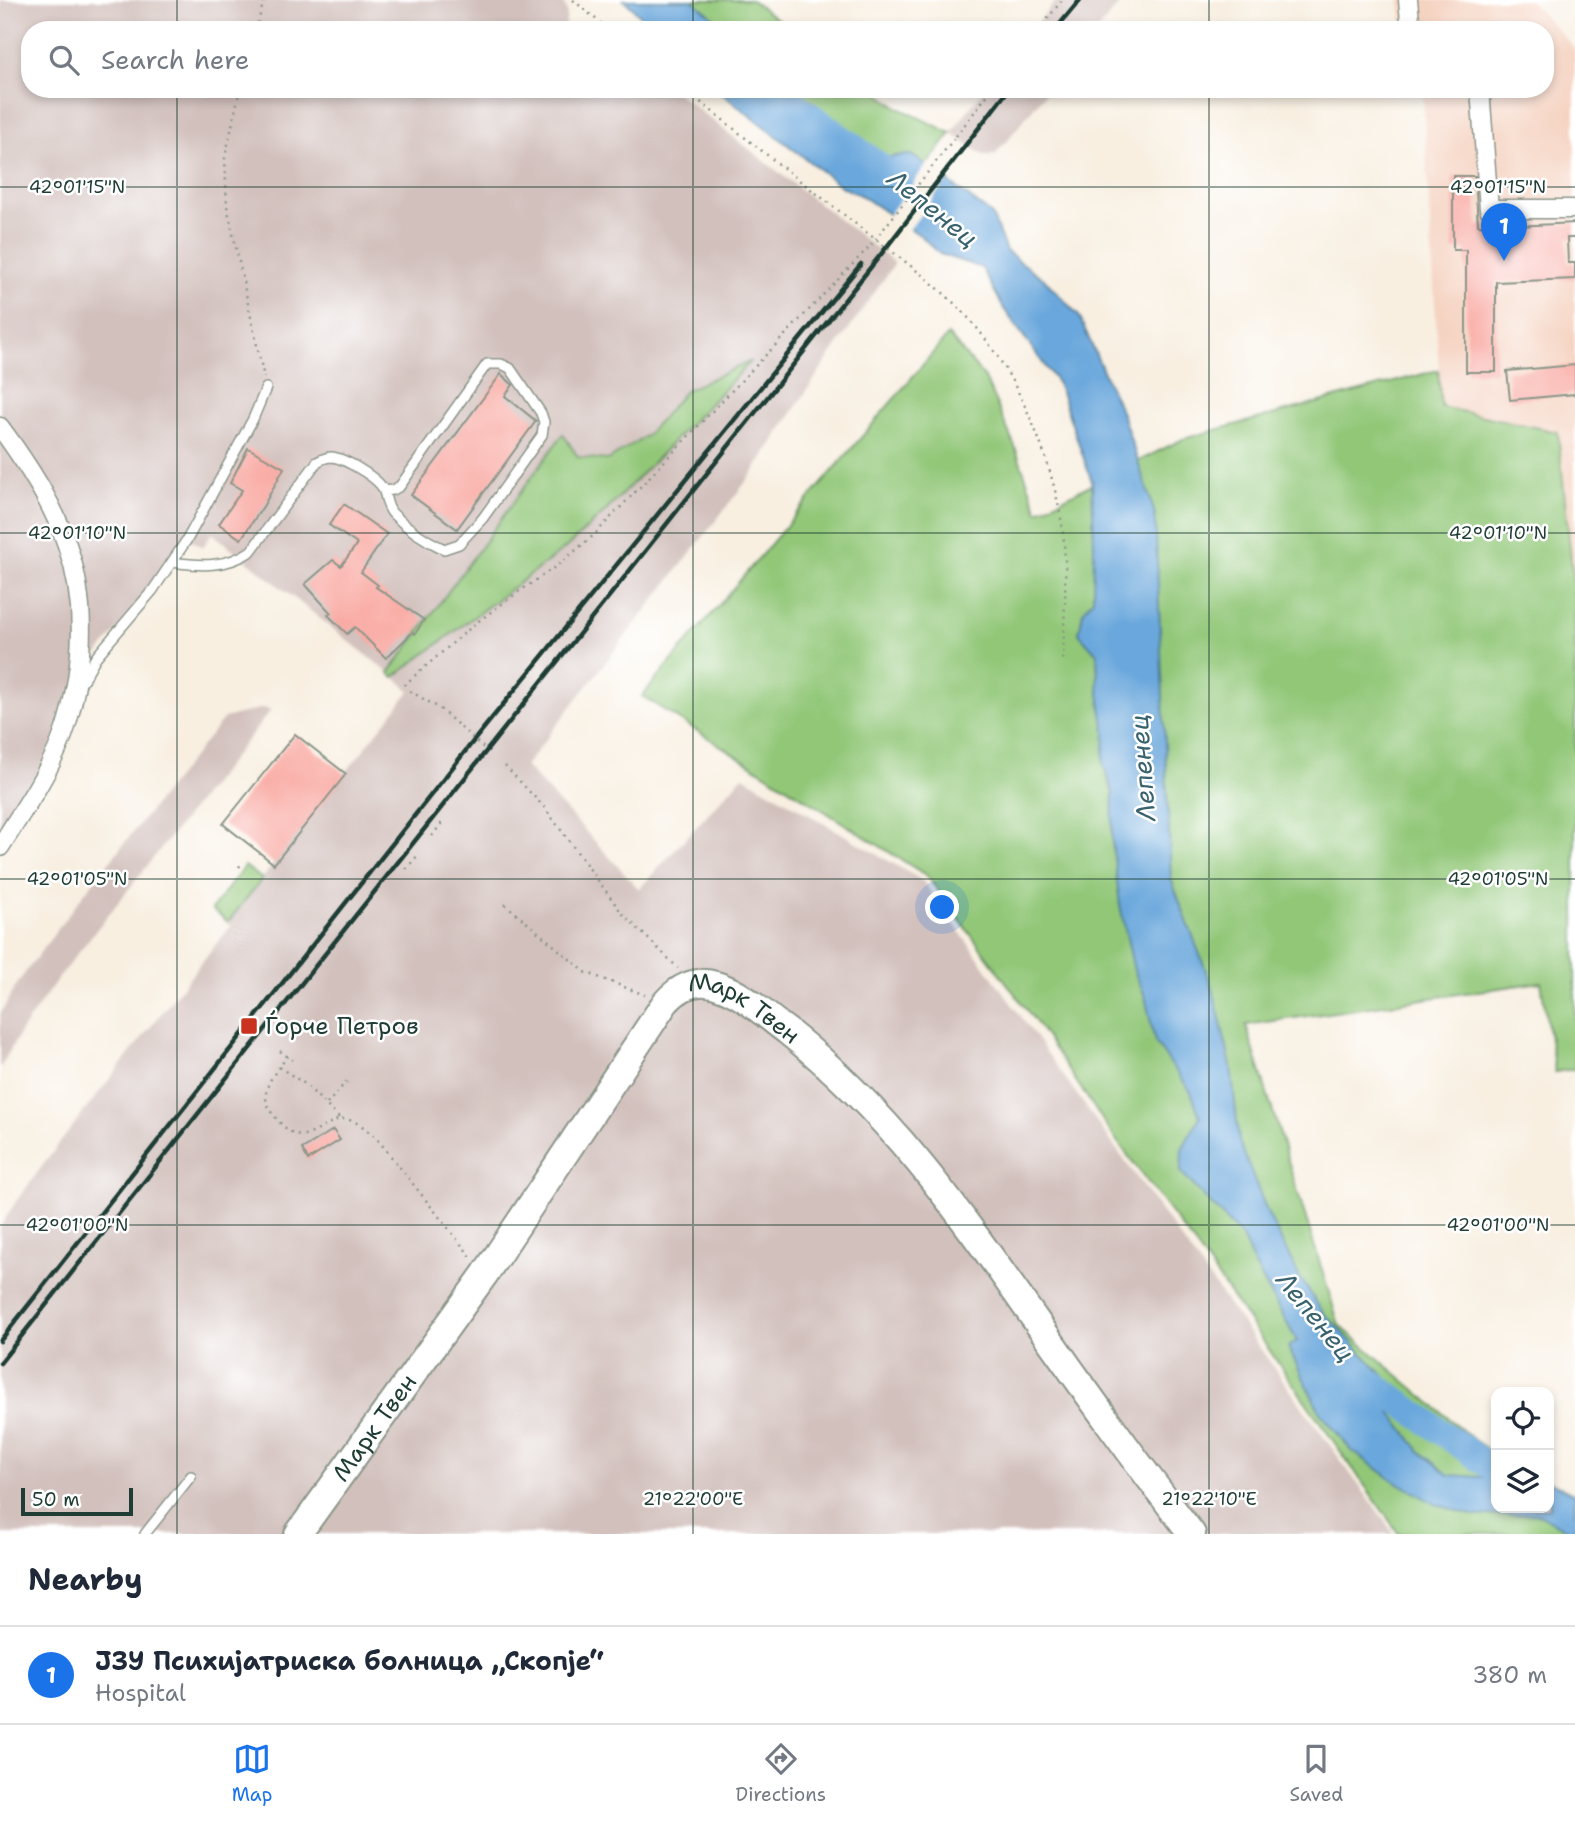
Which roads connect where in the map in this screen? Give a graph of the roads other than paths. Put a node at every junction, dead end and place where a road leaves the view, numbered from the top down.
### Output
1 (1408, 0) edge
2 (1410, 21) edge
3 (1481, 98) edge
4 (1575, 209) edge
5 (266, 388) road end
6 (0, 427) edge
7 (384, 491) junction
8 (172, 562) junction
9 (74, 695) junction
10 (0, 847) edge
11 (191, 1476) dead end
12 (145, 1534) edge
13 (298, 1534) edge
14 (1192, 1534) edge

1 - 2 street
3 - 4 street
5 - 8 lane
6 - 9 street
7 - 7 lane
7 - 8 lane
8 - 9 lane
9 - 10 street
11 - 12 lane
13 - 14 street, Марк Твен

